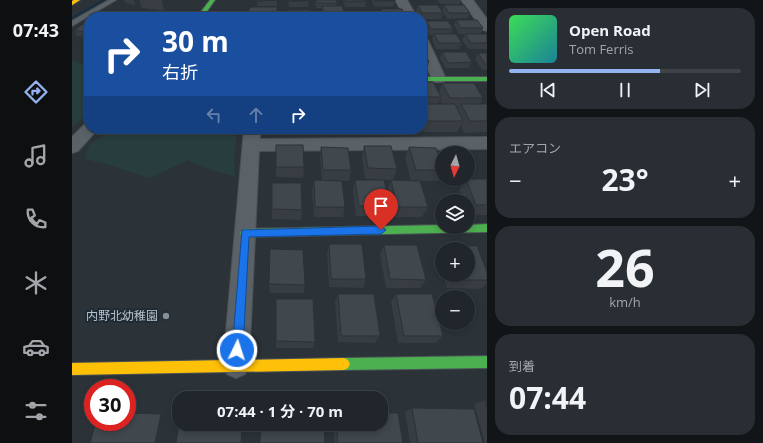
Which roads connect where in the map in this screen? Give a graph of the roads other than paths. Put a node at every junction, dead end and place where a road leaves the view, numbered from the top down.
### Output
1 (78, 0) edge
2 (113, 0) edge
3 (213, 0) edge
4 (401, 0) edge
5 (467, 0) edge
6 (72, 3) edge
7 (92, 12) edge
8 (204, 12) edge
9 (408, 12) edge
10 (84, 17) edge
11 (72, 24) edge
12 (487, 27) edge
13 (427, 51) edge
14 (439, 79) junction
15 (487, 79) edge
16 (427, 80) edge
17 (85, 134) edge
18 (252, 137) edge
19 (487, 143) edge
20 (72, 146) edge
21 (487, 228) edge
22 (245, 233) junction
23 (487, 362) edge
24 (236, 365) junction
25 (72, 369) edge

1 - 6 street
2 - 7 lane
3 - 8 street
4 - 9 street
5 - 12 street
10 - 11 lane
13 - 14 street
14 - 15 street
14 - 16 street
17 - 20 street
18 - 19 street
18 - 22 street
21 - 22 street
22 - 24 street
23 - 24 street
24 - 25 street

